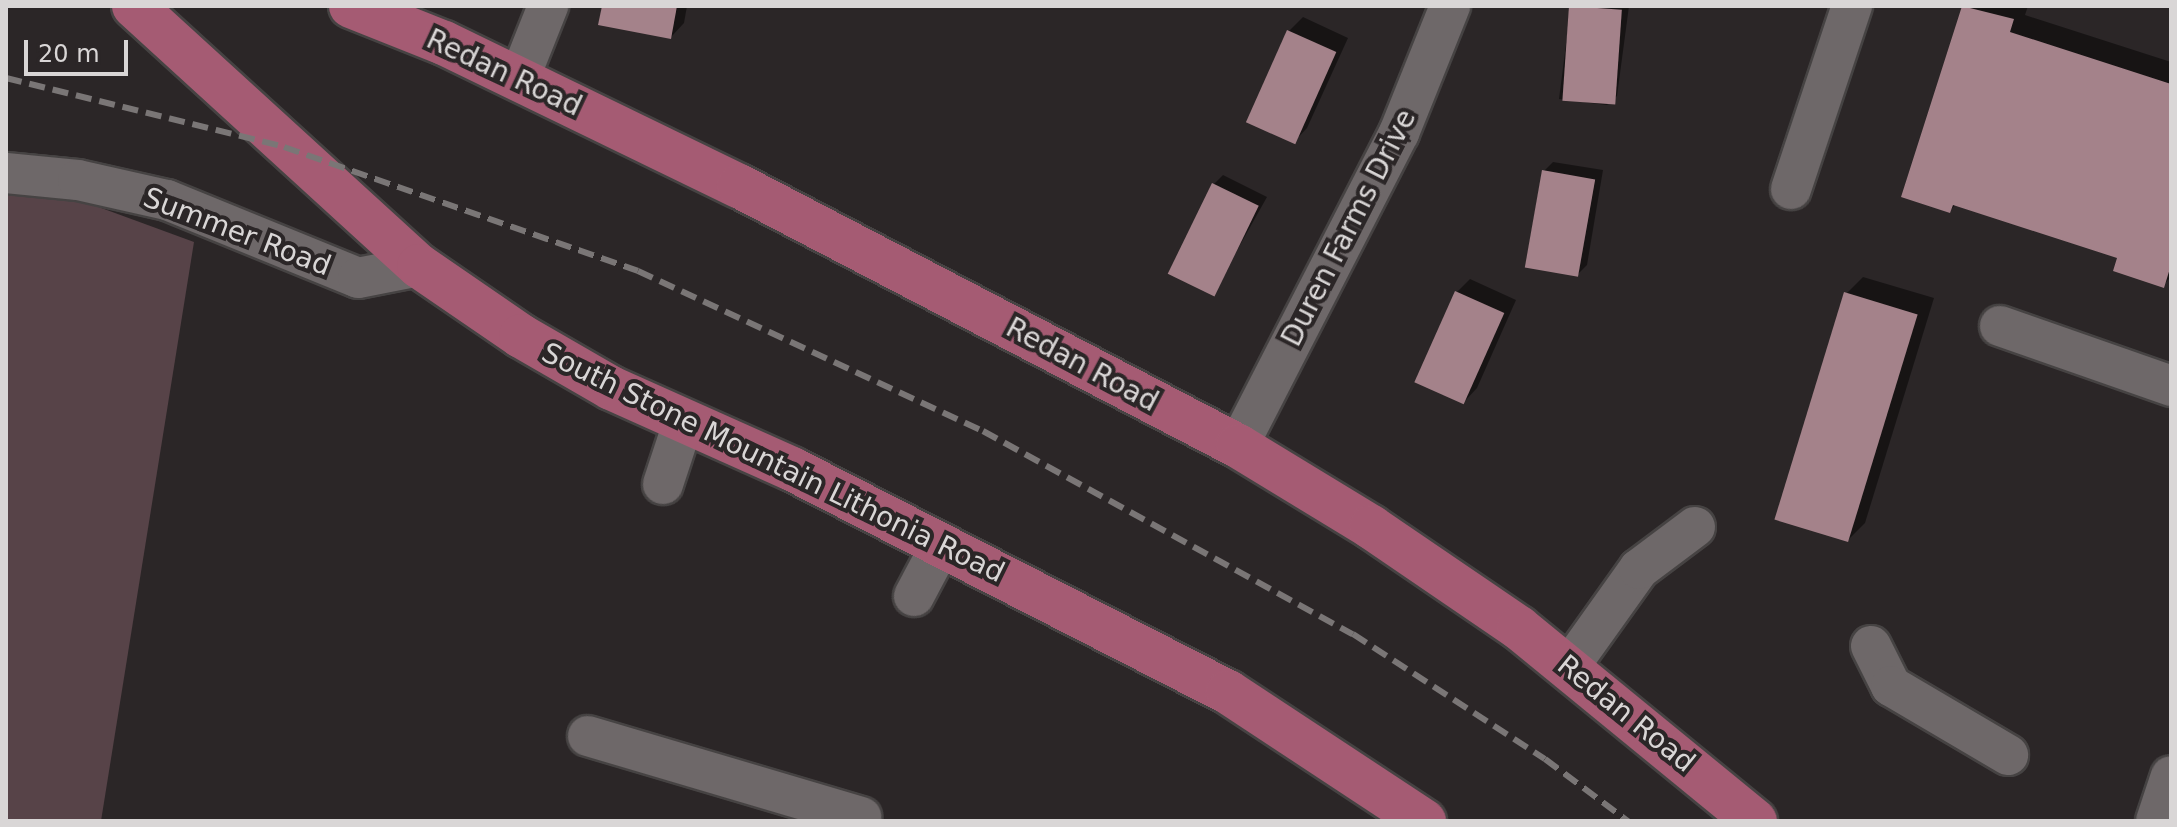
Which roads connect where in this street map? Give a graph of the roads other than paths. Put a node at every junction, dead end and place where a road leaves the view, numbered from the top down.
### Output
1 (134, 6) edge
2 (351, 6) edge
3 (548, 6) edge
4 (1450, 6) edge
5 (1852, 6) edge
6 (519, 79) junction
7 (6, 173) edge
8 (1791, 189) dead end
9 (419, 266) junction
10 (2000, 326) dead end
11 (2171, 386) edge
12 (683, 423) junction
13 (1238, 446) junction
14 (663, 484) dead end
15 (1695, 527) dead end
16 (941, 545) junction
17 (914, 596) dead end
18 (1871, 646) dead end
19 (1569, 667) junction
20 (588, 736) dead end
21 (2008, 755) dead end
22 (2171, 776) edge
23 (861, 817) dead end
24 (1424, 821) edge
25 (1755, 821) edge
26 (2156, 821) edge

1 - 9 main road, South Stone Mountain Lithonia Road
2 - 6 main road, Redan Road
3 - 6 street
4 - 13 street, Duren Farms Drive
5 - 8 street
6 - 13 main road, Redan Road
7 - 9 street, Summer Road
9 - 12 main road, South Stone Mountain Lithonia Road
10 - 11 street
12 - 14 street
12 - 16 main road, South Stone Mountain Lithonia Road
13 - 19 main road, Redan Road
15 - 19 street
16 - 17 street
16 - 24 main road, South Stone Mountain Lithonia Road
18 - 21 street
19 - 25 main road, Redan Road
20 - 23 street
22 - 26 street

